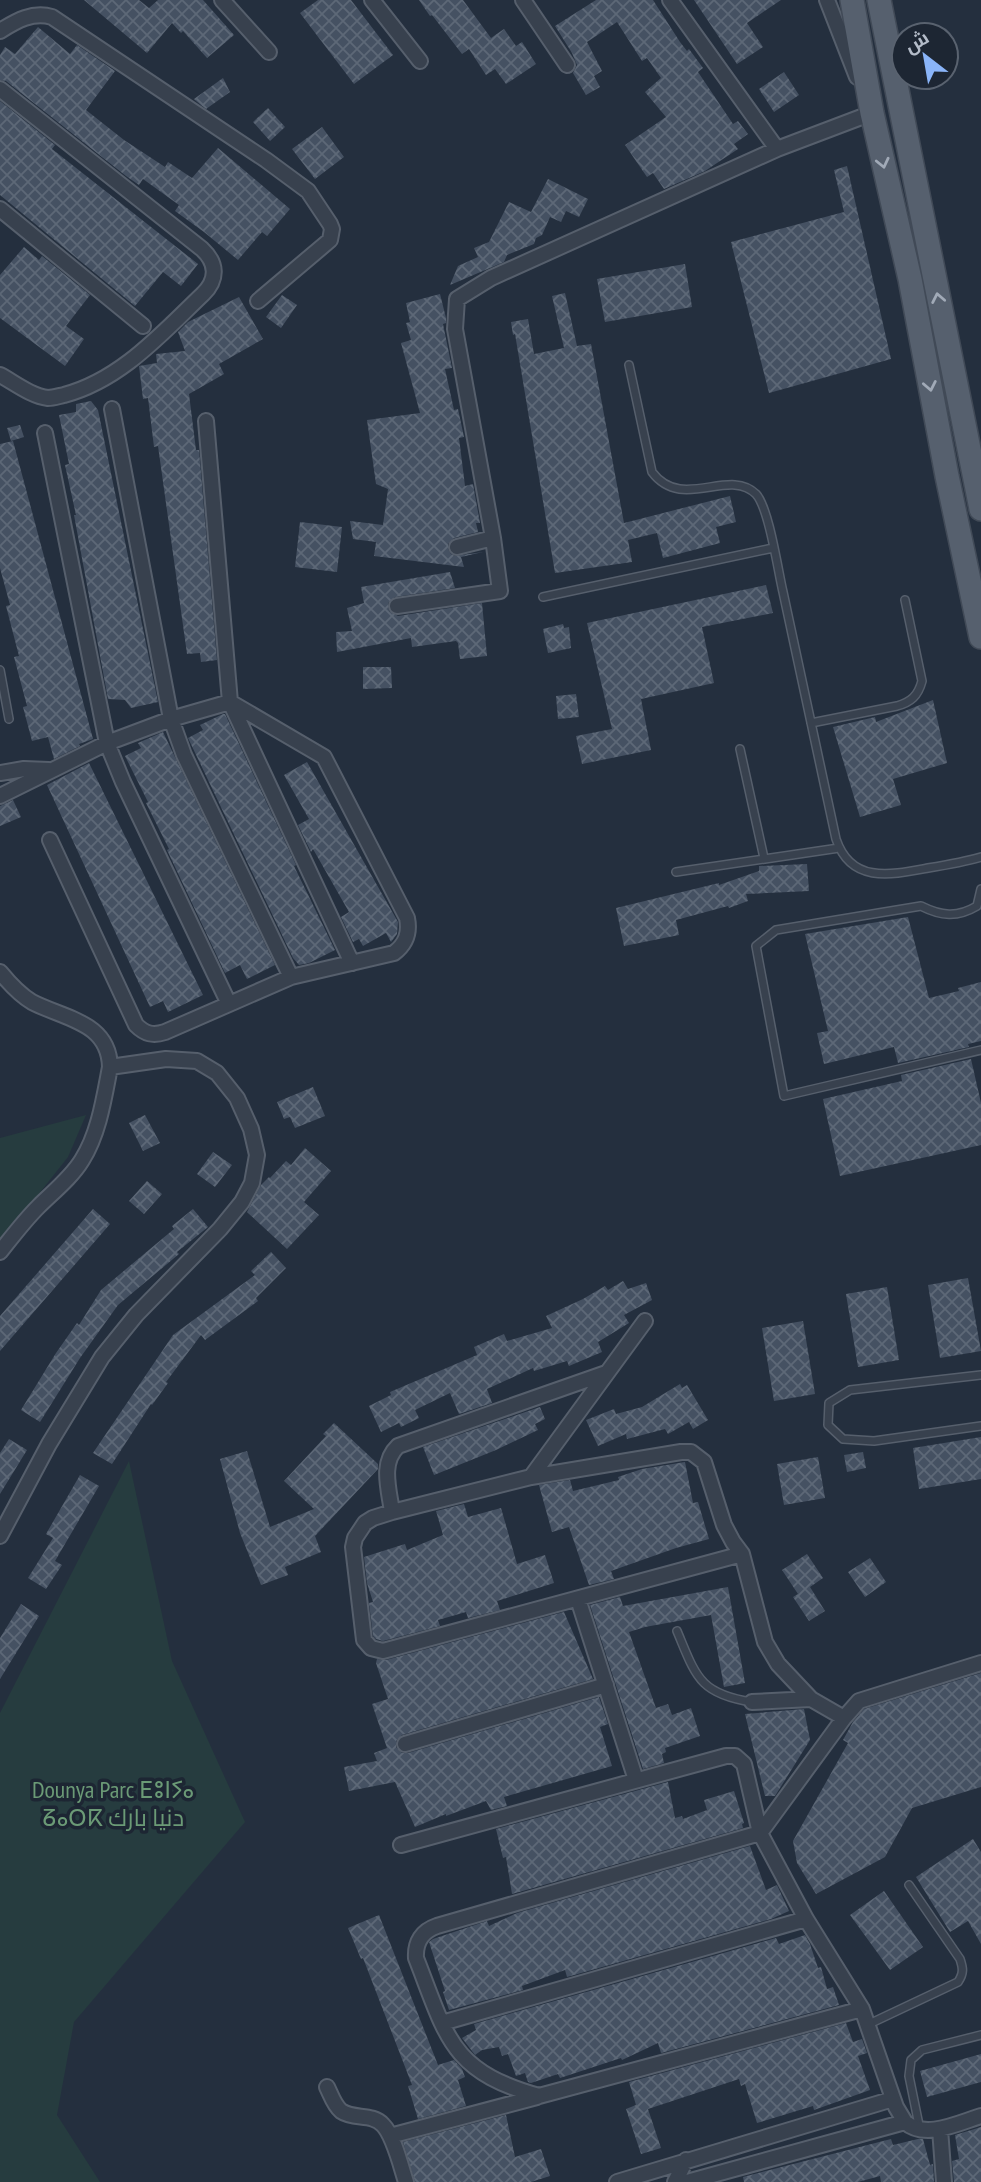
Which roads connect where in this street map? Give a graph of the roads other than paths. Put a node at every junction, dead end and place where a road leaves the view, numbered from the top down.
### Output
1 (222, 0) edge
2 (372, 0) edge
3 (523, 0) edge
4 (670, 0) edge
5 (827, 0) edge
6 (852, 0) edge
7 (879, 0) edge
8 (0, 31) edge
9 (269, 52) dead end
10 (419, 61) dead end
11 (567, 65) dead end
12 (0, 89) edge
13 (872, 113) junction
14 (777, 149) junction
15 (0, 209) edge
16 (258, 301) dead end
17 (143, 326) dead end
18 (629, 365) dead end
19 (0, 374) edge
20 (112, 409) dead end
21 (206, 421) dead end
22 (46, 433) dead end
23 (981, 509) edge
24 (493, 538) junction
25 (457, 547) dead end
26 (773, 548) junction
27 (543, 597) dead end
28 (905, 600) dead end
29 (397, 606) dead end
30 (981, 637) edge
31 (0, 670) edge
32 (230, 702) junction
33 (9, 719) dead end
34 (171, 719) junction
35 (811, 723) junction
36 (107, 743) junction
37 (740, 749) dead end
38 (50, 771) junction
39 (0, 773) edge
40 (0, 796) edge
41 (50, 840) dead end
42 (839, 848) junction
43 (981, 857) edge
44 (764, 858) junction
45 (676, 872) dead end
46 (981, 889) edge
47 (352, 963) junction
48 (0, 972) edge
49 (290, 977) junction
50 (229, 1004) junction
51 (981, 1050) edge
52 (110, 1068) junction
53 (0, 1252) edge
54 (645, 1321) dead end
55 (606, 1373) junction
56 (981, 1375) edge
57 (981, 1426) edge
58 (531, 1477) junction
59 (391, 1512) junction
60 (0, 1536) edge
61 (742, 1554) junction
62 (578, 1599) junction
63 (677, 1630) dead end
64 (981, 1663) edge
65 (606, 1685) junction
66 (811, 1699) junction
67 (752, 1702) joint
68 (844, 1717) junction
69 (405, 1744) dead end
70 (636, 1780) junction
71 (760, 1833) junction
72 (401, 1845) dead end
73 (909, 1885) dead end
74 (806, 1919) junction
75 (862, 2009) junction
76 (442, 2023) junction
77 (867, 2025) junction
78 (981, 2035) edge
79 (327, 2087) dead end
80 (539, 2096) junction
81 (893, 2099) junction
82 (981, 2116) edge
83 (905, 2122) junction
84 (940, 2129) junction
85 (920, 2130) junction
86 (390, 2136) junction
87 (686, 2160) junction
88 (407, 2182) edge
89 (617, 2182) edge
90 (675, 2182) edge
91 (687, 2182) edge
92 (944, 2182) edge

1 - 9 street
2 - 10 street
3 - 11 street
4 - 14 street
5 - 13 street
6 - 13 main road
23 -> 7 main road
8 - 16 street
12 - 19 street
13 - 14 street
13 -> 30 main road
14 - 24 street
15 - 17 street
18 - 26 lane
20 - 34 street
21 - 32 street
22 - 36 street
24 - 25 street
24 - 29 street
26 - 27 lane
26 - 35 lane
28 - 35 lane
31 - 33 lane
32 - 34 street
32 - 47 street
32 - 47 street
34 - 36 street
34 - 49 street
35 - 42 lane
36 - 38 street
36 - 50 street
37 - 44 lane
38 - 39 street
38 - 40 street
41 - 50 street
42 - 43 lane
42 - 44 lane
44 - 45 lane
46 - 51 lane
47 - 49 street
48 - 52 street
49 - 50 street
52 - 53 street
52 - 60 street
54 - 55 street
55 - 58 street
55 - 59 street
56 - 57 lane
58 - 59 street
58 - 61 street
59 - 62 street
61 - 62 street
61 - 66 street
62 - 65 street
63 - 67 lane
64 - 68 street
65 - 69 street
65 - 70 street
66 - 67 street
66 - 68 street
68 - 71 street
70 - 71 street
70 - 72 street
71 - 74 street
71 - 76 street
73 - 77 lane
74 - 75 street
74 - 76 street
75 - 77 street
75 - 80 street
76 - 80 street
77 - 81 street
78 - 85 lane
79 - 86 street
80 - 86 street
81 - 83 street
81 - 87 street
82 - 84 street
83 - 85 street
83 - 91 street
84 - 85 street
84 - 92 street
86 - 88 street
87 - 89 street
87 - 90 street

